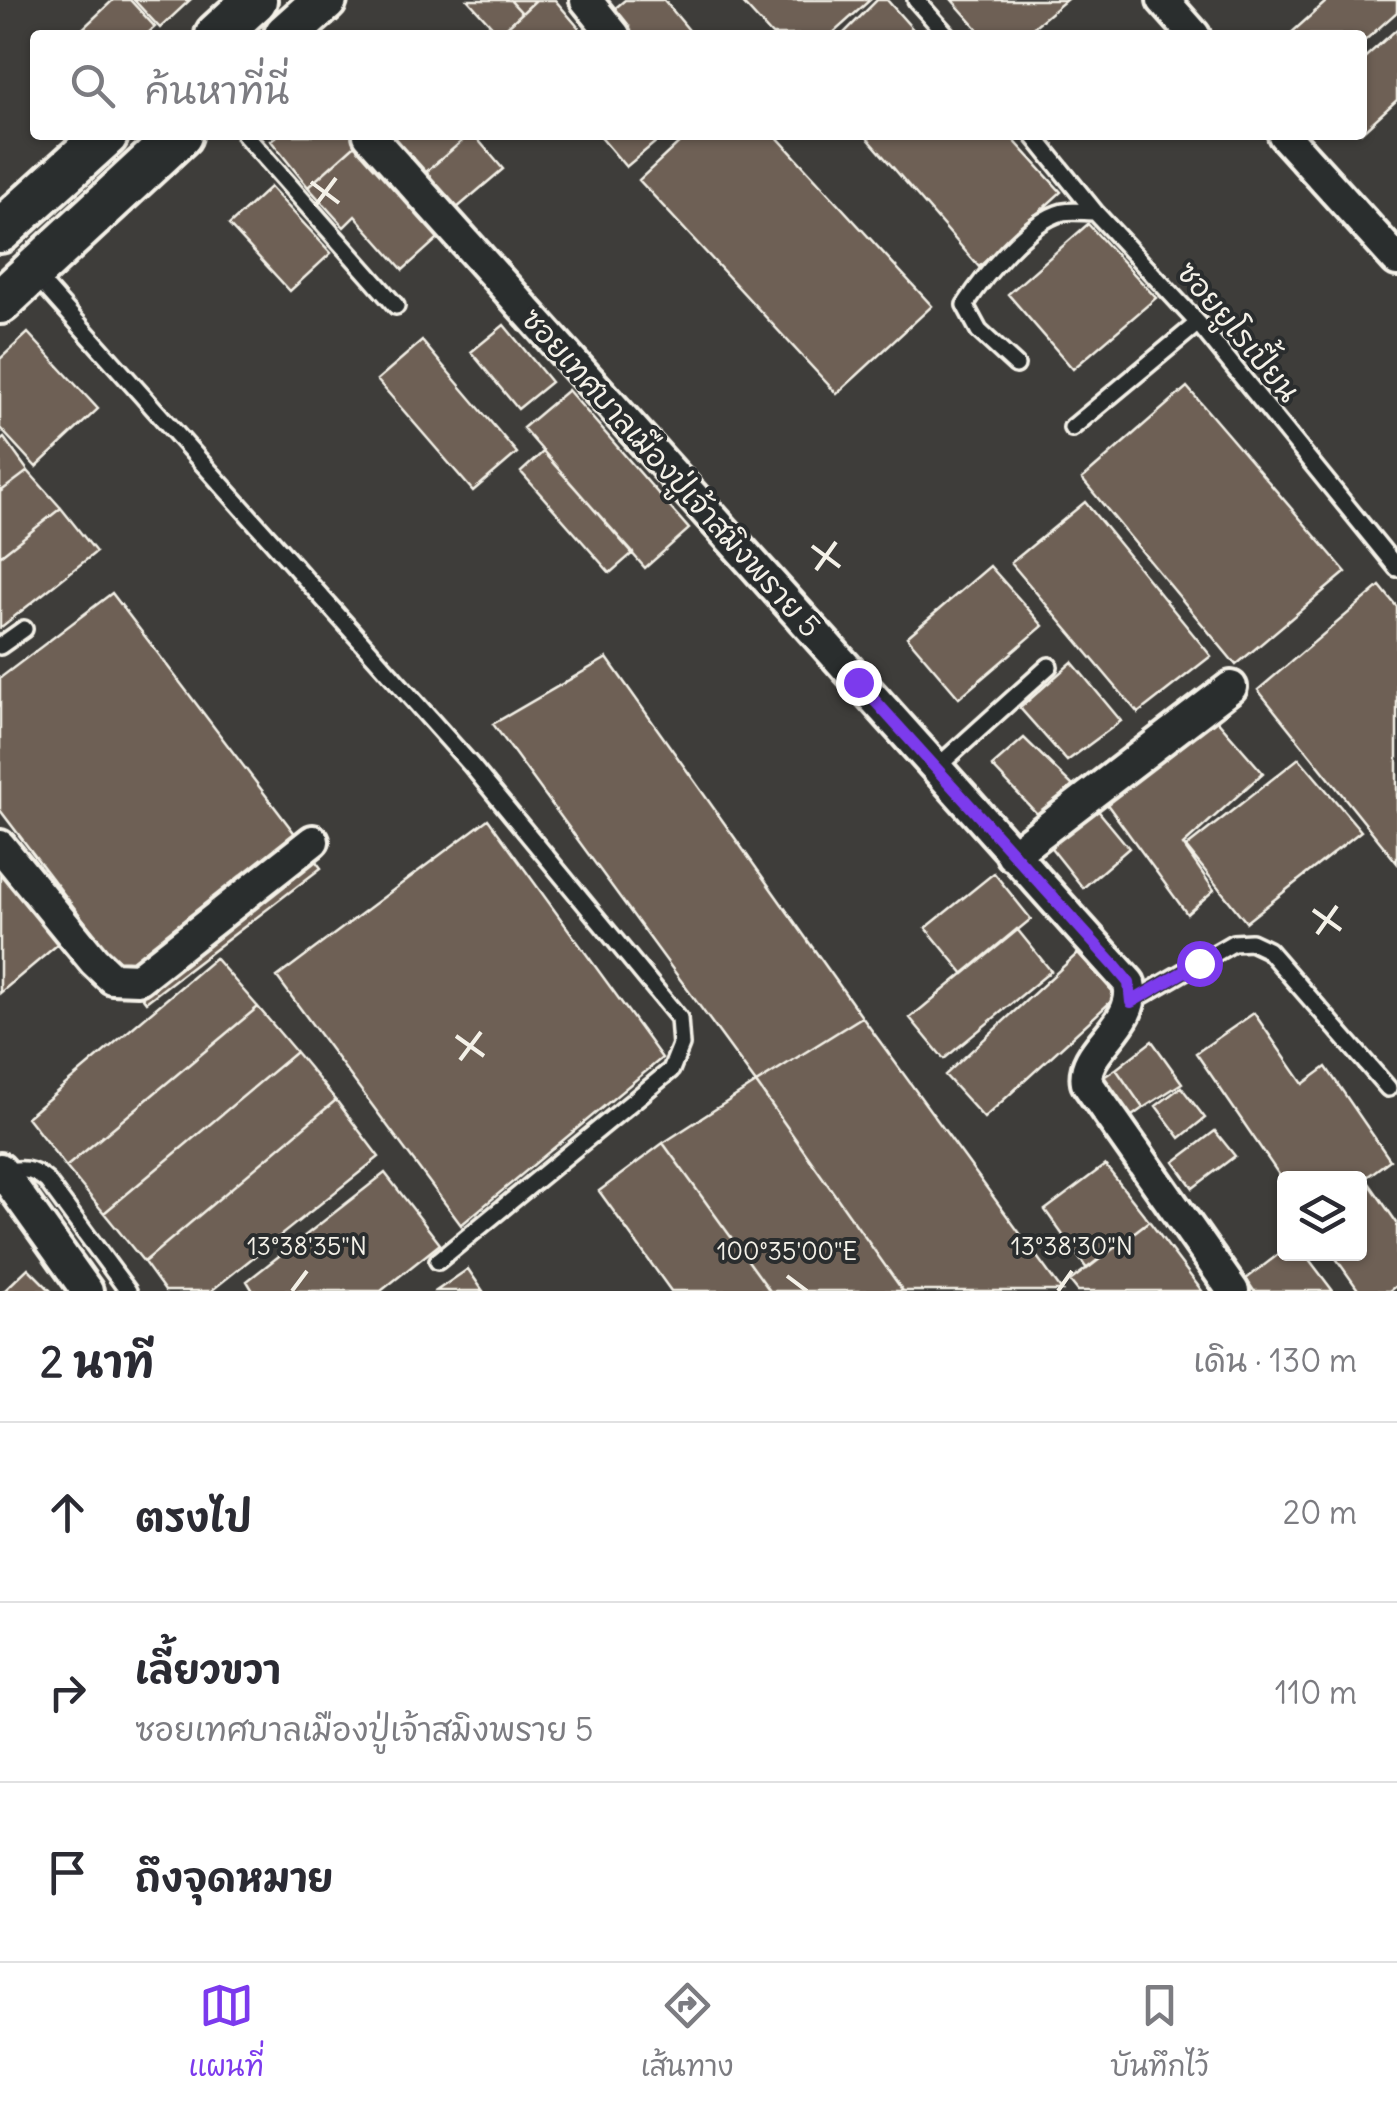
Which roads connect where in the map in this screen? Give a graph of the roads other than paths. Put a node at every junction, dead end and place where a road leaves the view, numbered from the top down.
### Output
1 (586, 0) edge
2 (916, 0) edge
3 (1163, 0) edge
4 (253, 1) edge
5 (222, 30) edge
6 (610, 30) edge
7 (943, 30) edge
8 (1190, 30) edge
9 (100, 140) edge
10 (175, 140) edge
11 (249, 140) edge
12 (373, 140) edge
13 (1038, 140) edge
14 (1289, 140) edge
15 (1095, 212) junction
16 (4, 220) edge
17 (1397, 260) edge
18 (32, 272) junction
19 (0, 302) edge
20 (396, 306) dead end
21 (1198, 322) junction
22 (1016, 366) dead end
23 (1072, 428) dead end
24 (1397, 568) edge
25 (24, 629) dead end
26 (0, 646) edge
27 (1049, 666) dead end
28 (1231, 687) dead end
29 (935, 768) junction
30 (314, 841) dead end
31 (0, 846) edge
32 (1012, 856) junction
33 (1131, 1002) junction
34 (1388, 1088) dead end
35 (1, 1171) edge
36 (438, 1261) dead end
37 (88, 1291) edge
38 (128, 1291) edge
39 (1232, 1291) edge

1 - 6 street
2 - 7 lane
3 - 8 street
4 - 5 main road
9 - 16 main road
10 - 18 main road
11 - 20 lane
12 - 29 street, ซอยเทศบาลเมืองปู่เจ้าสมิงพราย 5
13 - 15 lane, ซอยยูโรเปี้ยน
14 - 17 street
15 - 21 lane, ซอยยูโรเปี้ยน
15 - 22 lane
18 - 19 main road
18 - 36 lane
21 - 23 lane
21 - 24 lane, ซอยยูโรเปี้ยน
25 - 26 lane
27 - 29 lane
28 - 32 street
29 - 32 street, ซอยเทศบาลเมืองปู่เจ้าสมิงพราย 5
30 - 31 street
32 - 33 street, ซอยเทศบาลเมืองปู่เจ้าสมิงพราย 5
33 - 34 lane
33 - 39 street
35 - 37 street
35 - 38 lane

